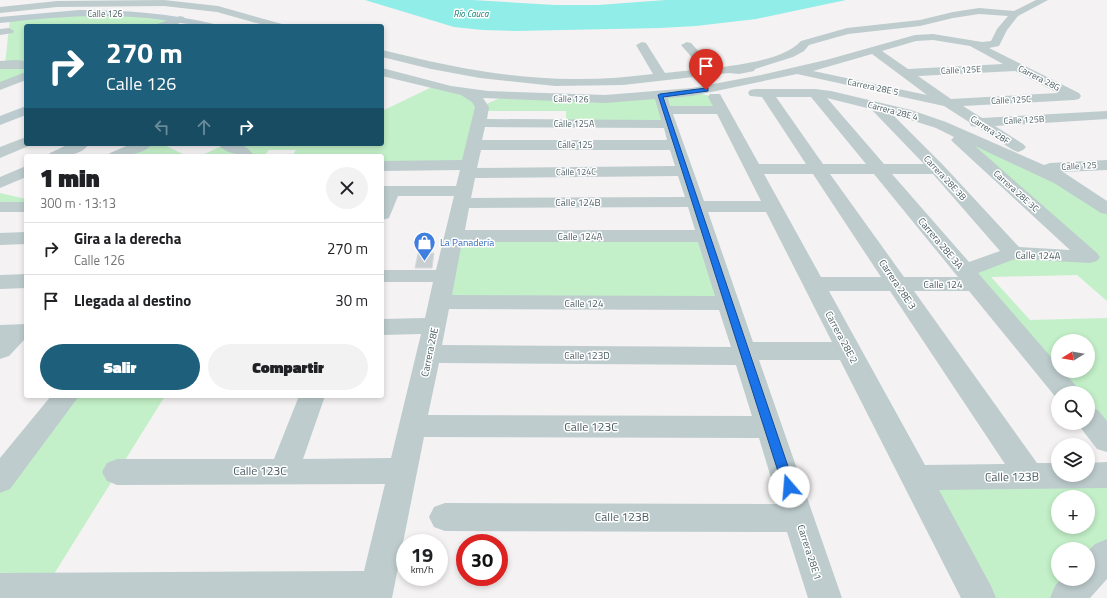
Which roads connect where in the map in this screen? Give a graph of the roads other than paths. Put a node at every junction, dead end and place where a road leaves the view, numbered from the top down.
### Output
1 (1043, 0) edge
2 (0, 10) edge
3 (260, 11) dead end
4 (1008, 11) junction
5 (0, 14) edge
6 (246, 16) junction
7 (180, 19) junction
8 (0, 20) edge
9 (166, 24) edge
10 (199, 24) edge
11 (239, 24) edge
12 (272, 24) edge
13 (972, 44) junction
14 (642, 45) dead end
15 (687, 45) dead end
16 (873, 50) junction
17 (384, 54) edge
18 (384, 62) edge
19 (0, 65) edge
20 (24, 65) edge
21 (1016, 67) junction
22 (750, 68) junction
23 (710, 70) junction
24 (798, 72) junction
25 (384, 73) edge
26 (905, 73) junction
27 (24, 77) edge
28 (661, 77) junction
29 (0, 86) edge
30 (764, 86) junction
31 (465, 92) junction
32 (692, 92) junction
33 (815, 93) junction
34 (660, 95) junction
35 (1074, 96) junction
36 (509, 97) junction
37 (24, 103) edge
38 (948, 103) junction
39 (719, 104) junction
40 (875, 105) junction
41 (482, 107) junction
42 (24, 111) edge
43 (0, 113) edge
44 (1107, 114) edge
45 (667, 117) junction
46 (0, 120) edge
47 (979, 122) junction
48 (478, 123) junction
49 (941, 125) junction
50 (24, 143) edge
51 (473, 145) junction
52 (676, 145) junction
53 (77, 146) edge
54 (111, 146) edge
55 (139, 146) edge
56 (230, 146) edge
57 (0, 153) edge
58 (244, 153) edge
59 (60, 154) edge
60 (121, 154) edge
61 (1107, 165) edge
62 (384, 166) edge
63 (468, 169) junction
64 (753, 169) junction
65 (819, 169) junction
66 (878, 169) junction
67 (938, 169) junction
68 (685, 171) junction
69 (24, 172) edge
70 (1056, 173) junction
71 (0, 183) edge
72 (386, 191) edge
73 (1107, 194) edge
74 (1087, 195) junction
75 (462, 197) junction
76 (384, 202) edge
77 (696, 205) junction
78 (24, 206) edge
79 (773, 206) junction
80 (0, 207) edge
81 (1107, 209) edge
82 (454, 236) junction
83 (706, 236) junction
84 (24, 238) edge
85 (0, 239) edge
86 (1013, 253) junction
87 (1090, 257) joint
88 (384, 276) edge
89 (445, 276) junction
90 (970, 278) junction
91 (24, 281) edge
92 (0, 282) edge
93 (814, 284) junction
94 (898, 284) junction
95 (440, 302) junction
96 (728, 303) junction
97 (434, 326) junction
98 (384, 327) edge
99 (14, 333) edge
100 (0, 350) edge
101 (849, 351) junction
102 (745, 353) junction
103 (428, 354) junction
104 (1061, 386) edge
105 (64, 398) edge
106 (311, 398) edge
107 (412, 426) junction
108 (1095, 426) edge
109 (769, 427) junction
110 (1107, 441) edge
111 (284, 471) junction
112 (402, 471) junction
113 (117, 472) dead end
114 (1107, 475) edge
115 (1029, 476) junction
116 (916, 478) junction
117 (0, 480) edge
118 (445, 516) dead end
119 (799, 518) junction
120 (1107, 555) edge
121 (1095, 568) edge
122 (1078, 586) edge
123 (0, 590) edge
124 (376, 593) edge
125 (825, 598) edge
126 (979, 598) edge
127 (1067, 598) edge

1 - 4 street
2 - 6 street
3 - 6 street
4 - 13 street
4 - 22 street
5 - 11 street
6 - 12 street
7 - 8 street, Calle 126
7 - 9 street
7 - 10 street, Calle 126
13 - 16 street
13 - 21 street, Carrera 28G
14 - 28 street
15 - 23 street
16 - 24 street
16 - 26 street, Carrera 28F
17 - 28 street
18 - 22 street
19 - 20 street
21 - 26 street, Calle 125E
21 - 35 street, Carrera 28G
22 - 23 street
23 - 28 street
24 - 30 street
24 - 38 street, Carrera 28E 5
25 - 31 street, Calle 126
26 - 38 street, Carrera 28F
27 - 29 street
30 - 32 street, Calle 126
30 - 33 street, Carrera 28E 4
30 - 39 street, Carrera 28E 4
30 - 65 street, Carrera 28E 3
31 - 36 street, Calle 126
31 - 41 street
32 - 34 street, Calle 126
32 - 39 street
33 - 40 street, Carrera 28E 4
33 - 66 street, Carrera 28E 3A
34 - 36 street, Calle 126
34 - 45 street, Carrera 28E 1
35 - 38 street, Calle 125C
35 - 44 street, Carrera 28G
36 - 41 street
37 - 43 street
38 - 47 street, Carrera 28F
39 - 45 street, Calle 125A
39 - 64 street, Carrera 28E 2
40 - 49 street, Carrera 28E 4
40 - 67 street, Carrera 28E 3B
41 - 48 street, Carrera 28E
42 - 46 street
44 - 47 street, Calle 125B
45 - 48 street, Calle 125A
45 - 52 street, Carrera 28E 1
47 - 49 street, Calle 125B
47 - 70 street, Carrera 28F
48 - 51 street, Carrera 28E
49 - 70 street, Carrera 28E 4
49 - 87 street, Carrera 28E 3C
50 - 57 street
51 - 52 street, Calle 125
51 - 63 street, Carrera 28E
52 - 68 street, Carrera 28E 1
53 - 59 street
54 - 60 street
55 - 60 street
56 - 58 street
61 - 70 street, Calle 125
62 - 63 street
63 - 68 street, Calle 124C
63 - 75 street, Carrera 28E
64 - 65 street
64 - 79 street, Carrera 28E 2
65 - 66 street
65 - 94 street, Carrera 28E 3
66 - 67 street
66 - 90 street, Carrera 28E 3A
67 - 86 street, Carrera 28E 3B
68 - 77 street, Carrera 28E 1
69 - 71 street
70 - 74 street, Carrera 28F
72 - 75 street
72 - 76 street
73 - 74 street
74 - 81 street, Carrera 28F
75 - 77 street, Calle 124B
75 - 82 street, Carrera 28E
77 - 79 street, Calle 124B
77 - 83 street, Carrera 28E 1
78 - 80 street
79 - 93 street, Carrera 28E 2
82 - 83 street, Calle 124A
82 - 89 street, Carrera 28E
83 - 96 street, Carrera 28E 1
84 - 85 street
86 - 87 street, Calle 124A
86 - 90 street, Calle 124A
88 - 89 street
89 - 95 street, Carrera 28E
90 - 94 street, Calle 124
90 - 104 street, Carrera 28E 3A
91 - 92 street
93 - 94 street, Calle 124
93 - 101 street, Carrera 28E 2
94 - 115 street, Carrera 28E 3
95 - 96 street, Calle 124
95 - 97 street, Carrera 28E
96 - 102 street, Carrera 28E 1
97 - 98 street
97 - 103 street, Carrera 28E
99 - 100 street
101 - 102 street, Calle 123D
101 - 116 street, Carrera 28E 2
102 - 103 street, Calle 123D
102 - 109 street, Carrera 28E 1
103 - 107 street, Carrera 28E
105 - 117 street
106 - 111 street
107 - 109 street, Calle 123C
107 - 112 street, Carrera 28E
108 - 110 street
109 - 119 street, Carrera 28E 1
111 - 112 street, Calle 123C
111 - 113 street, Calle 123C
112 - 124 street, Carrera 28E
114 - 115 street, Calle 123B
115 - 116 street, Calle 123B
116 - 126 street, Carrera 28E 2
118 - 119 street, Calle 123B
119 - 125 street, Carrera 28E 1
120 - 121 street
122 - 127 street
123 - 124 street

